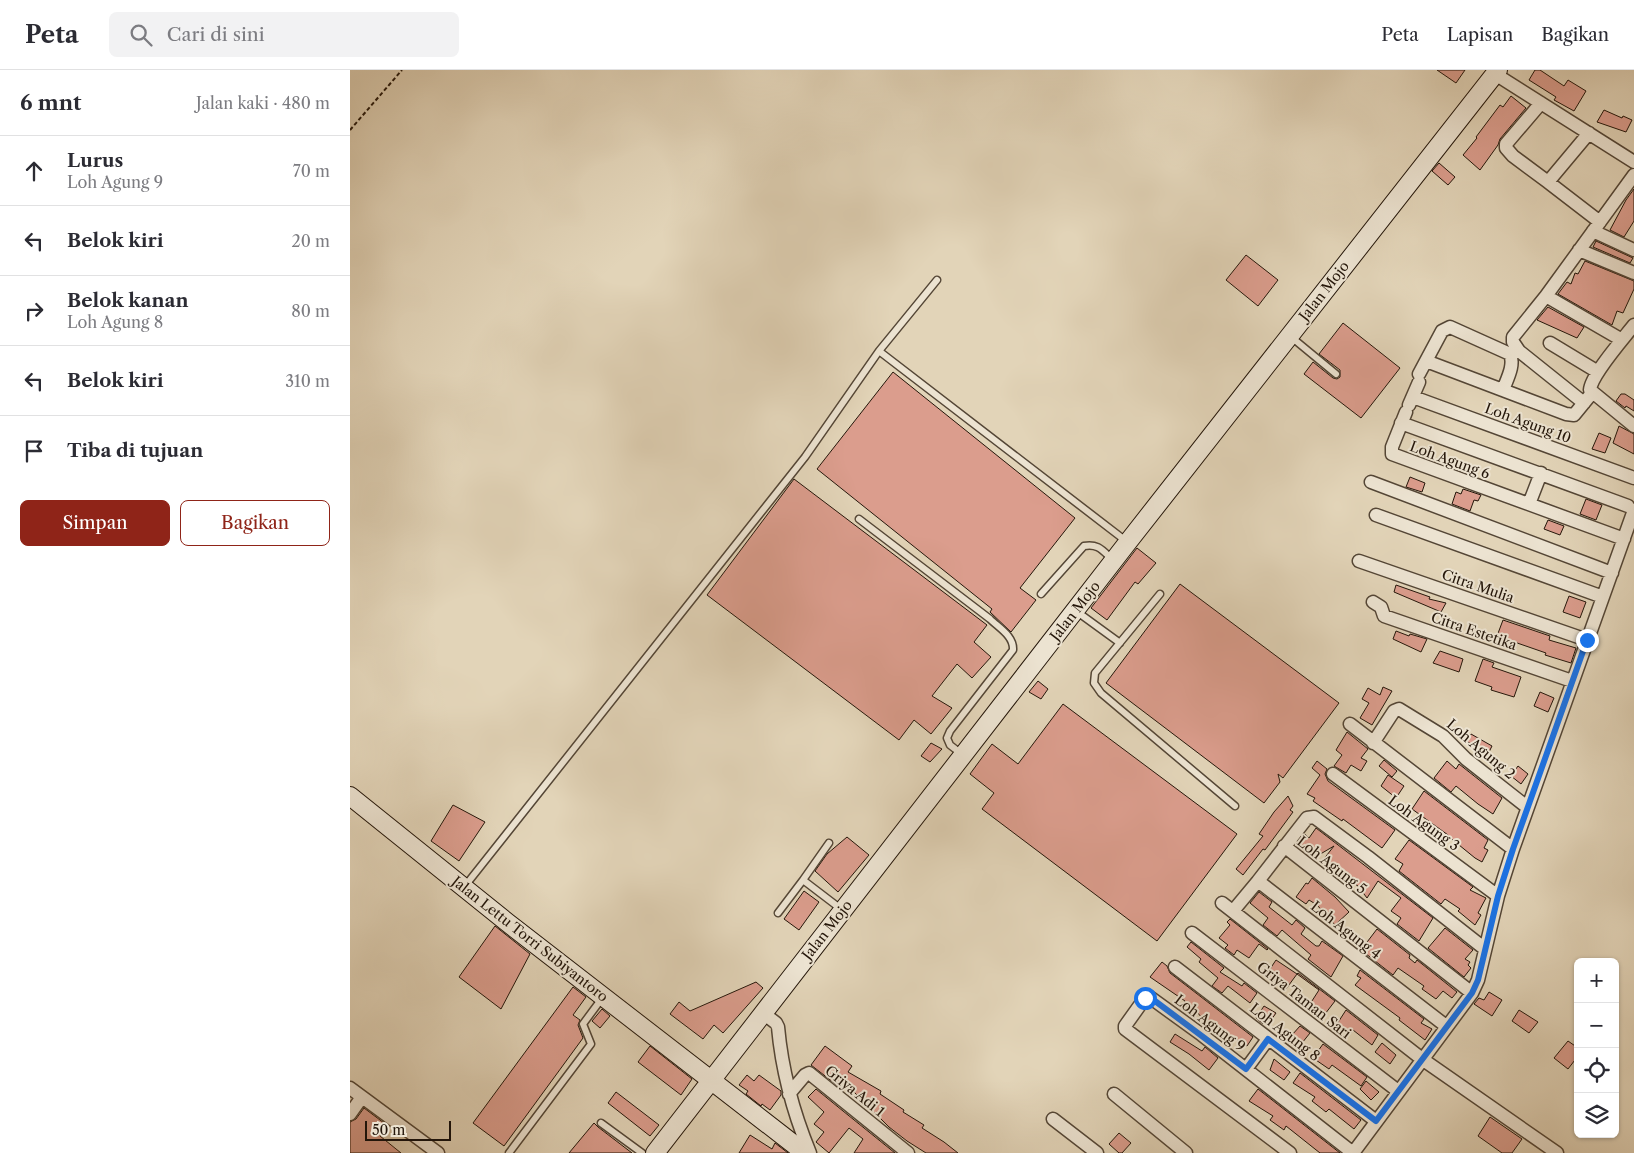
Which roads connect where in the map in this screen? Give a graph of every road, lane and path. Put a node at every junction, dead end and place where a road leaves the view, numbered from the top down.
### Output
1 (402, 70) edge
2 (1496, 72) edge
3 (1541, 103) junction
4 (350, 130) edge
5 (1589, 133) junction
6 (1634, 162) edge
7 (1634, 174) edge
8 (1548, 182) junction
9 (1597, 226) junction
10 (1579, 250) junction
11 (1634, 250) edge
12 (1634, 274) edge
13 (937, 280) dead end
14 (1546, 296) junction
15 (1634, 325) edge
16 (1289, 336) junction
17 (1622, 340) junction
18 (1550, 343) dead end
19 (879, 351) junction
20 (1426, 361) junction
21 (1598, 372) junction
22 (1336, 374) dead end
23 (1503, 390) junction
24 (1588, 398) junction
25 (1407, 410) junction
26 (1634, 426) edge
27 (1541, 473) junction
28 (1634, 478) edge
29 (1371, 482) dead end
30 (1529, 504) junction
31 (1631, 508) edge
32 (1376, 514) dead end
33 (859, 519) dead end
34 (1624, 539) junction
35 (1128, 542) junction
36 (1114, 561) junction
37 (1359, 561) dead end
38 (1612, 573) junction
39 (1041, 594) dead end
40 (1160, 594) dead end
41 (1603, 597) junction
42 (1373, 602) dead end
43 (1075, 611) junction
44 (1587, 640) junction
45 (1120, 643) junction
46 (1572, 681) junction
47 (1350, 724) dead end
48 (1373, 743) junction
49 (964, 756) junction
50 (1333, 774) dead end
51 (350, 796) edge
52 (1235, 806) dead end
53 (1527, 807) junction
54 (829, 843) dead end
55 (1284, 846) junction
56 (1513, 849) junction
57 (803, 880) junction
58 (1258, 881) junction
59 (464, 887) junction
60 (1498, 896) junction
61 (1222, 902) dead end
62 (842, 910) junction
63 (1233, 911) junction
64 (778, 913) dead end
65 (1192, 933) dead end
66 (1485, 949) junction
67 (1175, 967) dead end
68 (1472, 993) junction
69 (603, 997) junction
70 (768, 1016) junction
71 (1446, 1026) junction
72 (1268, 1039) junction
73 (1422, 1059) junction
74 (1246, 1069) junction
75 (711, 1081) junction
76 (350, 1088) edge
77 (1398, 1091) junction
78 (789, 1094) junction
79 (1114, 1094) dead end
80 (362, 1097) junction
81 (350, 1114) edge
82 (1053, 1119) dead end
83 (1376, 1121) junction
84 (601, 1123) dead end
85 (438, 1153) edge
86 (509, 1153) edge
87 (642, 1153) edge
88 (655, 1153) edge
89 (805, 1153) edge
90 (810, 1153) edge
91 (908, 1153) edge
92 (1097, 1153) edge
93 (1186, 1153) edge
94 (1290, 1153) edge
95 (1353, 1153) edge
96 (1557, 1153) edge

1 - 4 path
2 - 3 street
2 - 16 street, Jalan Mojo
3 - 5 street
3 - 8 street
5 - 6 street
5 - 8 street
7 - 9 street
8 - 9 street
9 - 10 street
9 - 11 street
10 - 12 street
10 - 14 street
13 - 19 lane
14 - 17 street
14 - 24 street
15 - 17 street
16 - 22 lane
16 - 35 street, Jalan Mojo
17 - 21 street
18 - 21 street
19 - 35 lane
19 - 59 lane
20 - 23 street
20 - 23 street
20 - 25 street
21 - 24 street
23 - 24 street
24 - 26 street
25 - 27 street, Loh Agung 6
25 - 28 street, Loh Agung 10
25 - 30 street, Loh Agung 6
27 - 30 street
27 - 31 street, Loh Agung 6
29 - 38 street
30 - 34 street, Loh Agung 6
31 - 34 street
32 - 41 street
33 - 49 lane
34 - 38 street
35 - 36 street, Jalan Mojo
36 - 39 lane
36 - 43 street, Jalan Mojo
37 - 44 street, Citra Mulia
38 - 41 street
40 - 45 lane
41 - 44 street
42 - 46 street, Citra Estetika
43 - 45 lane
43 - 49 street, Jalan Mojo
44 - 46 street
45 - 52 lane
46 - 53 street
47 - 48 street
48 - 53 street, Loh Agung 2
48 - 56 street
49 - 62 street, Jalan Mojo
50 - 60 street, Loh Agung 3
51 - 59 street, Jalan Lettu Torri Subiyantoro
53 - 56 street
54 - 57 lane
55 - 58 street
55 - 66 street, Loh Agung 5
55 - 68 street, Loh Agung 5
56 - 60 street
57 - 62 lane
57 - 64 lane
58 - 63 street
58 - 71 street, Loh Agung 4
59 - 69 street, Jalan Lettu Torri Subiyantoro
60 - 66 street
61 - 63 street
62 - 70 street, Jalan Mojo
63 - 73 street
65 - 77 street, Griya Taman Sari
66 - 68 street
67 - 72 street, Loh Agung 8
68 - 71 street
69 - 75 street, Jalan Lettu Torri Subiyantoro
69 - 86 lane
70 - 75 street, Jalan Mojo
70 - 78 street
71 - 73 street
72 - 74 street
72 - 83 street, Loh Agung 8
73 - 77 street
73 - 96 street
74 - 94 street, Loh Agung 9
74 - 95 street, Loh Agung 9
75 - 88 street, Jalan Mojo
75 - 89 street, Jalan Lettu Torri Subiyantoro
76 - 80 street
77 - 83 street
78 - 90 street
78 - 91 street, Griya Adi 1
79 - 93 street
80 - 81 street
80 - 85 street
82 - 92 street
83 - 95 street
84 - 87 lane

